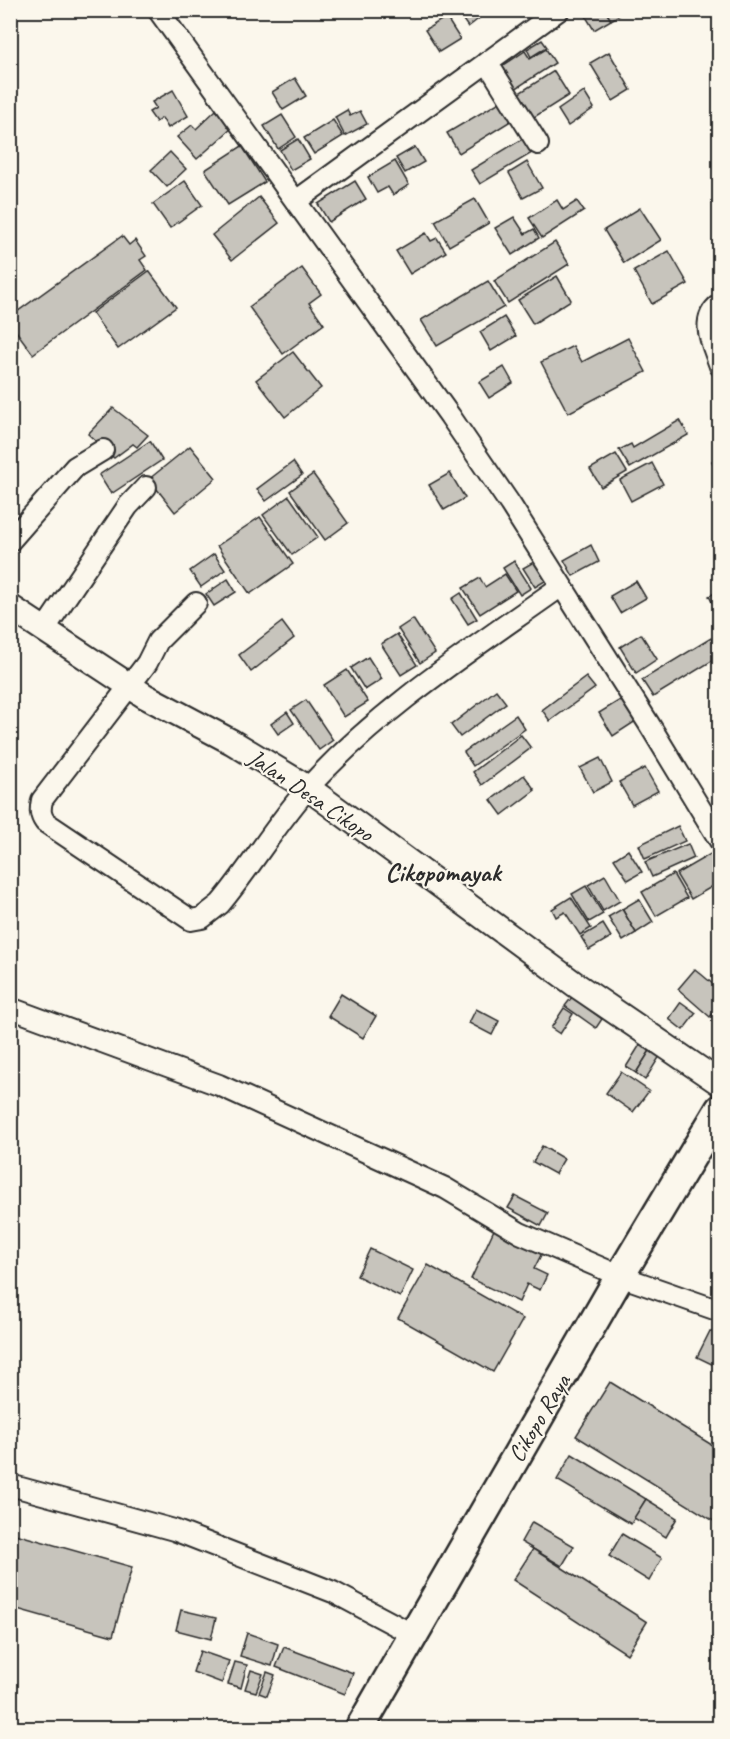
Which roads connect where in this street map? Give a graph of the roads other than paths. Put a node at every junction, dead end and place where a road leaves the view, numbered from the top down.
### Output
1 (158, 10) edge
2 (559, 10) edge
3 (486, 62) junction
4 (538, 144) dead end
5 (296, 201) junction
6 (720, 304) edge
7 (720, 366) edge
8 (103, 450) dead end
9 (146, 487) dead end
10 (10, 542) edge
11 (560, 587) junction
12 (196, 603) dead end
13 (10, 607) edge
14 (44, 630) junction
15 (130, 686) junction
16 (308, 788) junction
17 (720, 841) edge
18 (10, 1008) edge
19 (720, 1083) edge
20 (720, 1110) edge
21 (620, 1276) junction
22 (720, 1311) edge
23 (10, 1485) edge
24 (414, 1635) junction
25 (360, 1728) edge

1 - 5 street
2 - 3 street
3 - 4 street
3 - 5 street
5 - 11 street
6 - 7 street
8 - 10 street
9 - 14 street
11 - 16 street
11 - 17 street
12 - 15 street
13 - 14 main road, Jalan Desa Cikopo
14 - 15 main road, Jalan Desa Cikopo
15 - 16 main road, Jalan Desa Cikopo
15 - 16 street
16 - 19 main road, Jalan Desa Cikopo
18 - 21 street
20 - 21 highway, Cikopo Raya
21 - 22 street
21 - 24 highway, Cikopo Raya
23 - 24 street
24 - 25 highway, Cikopo Raya

